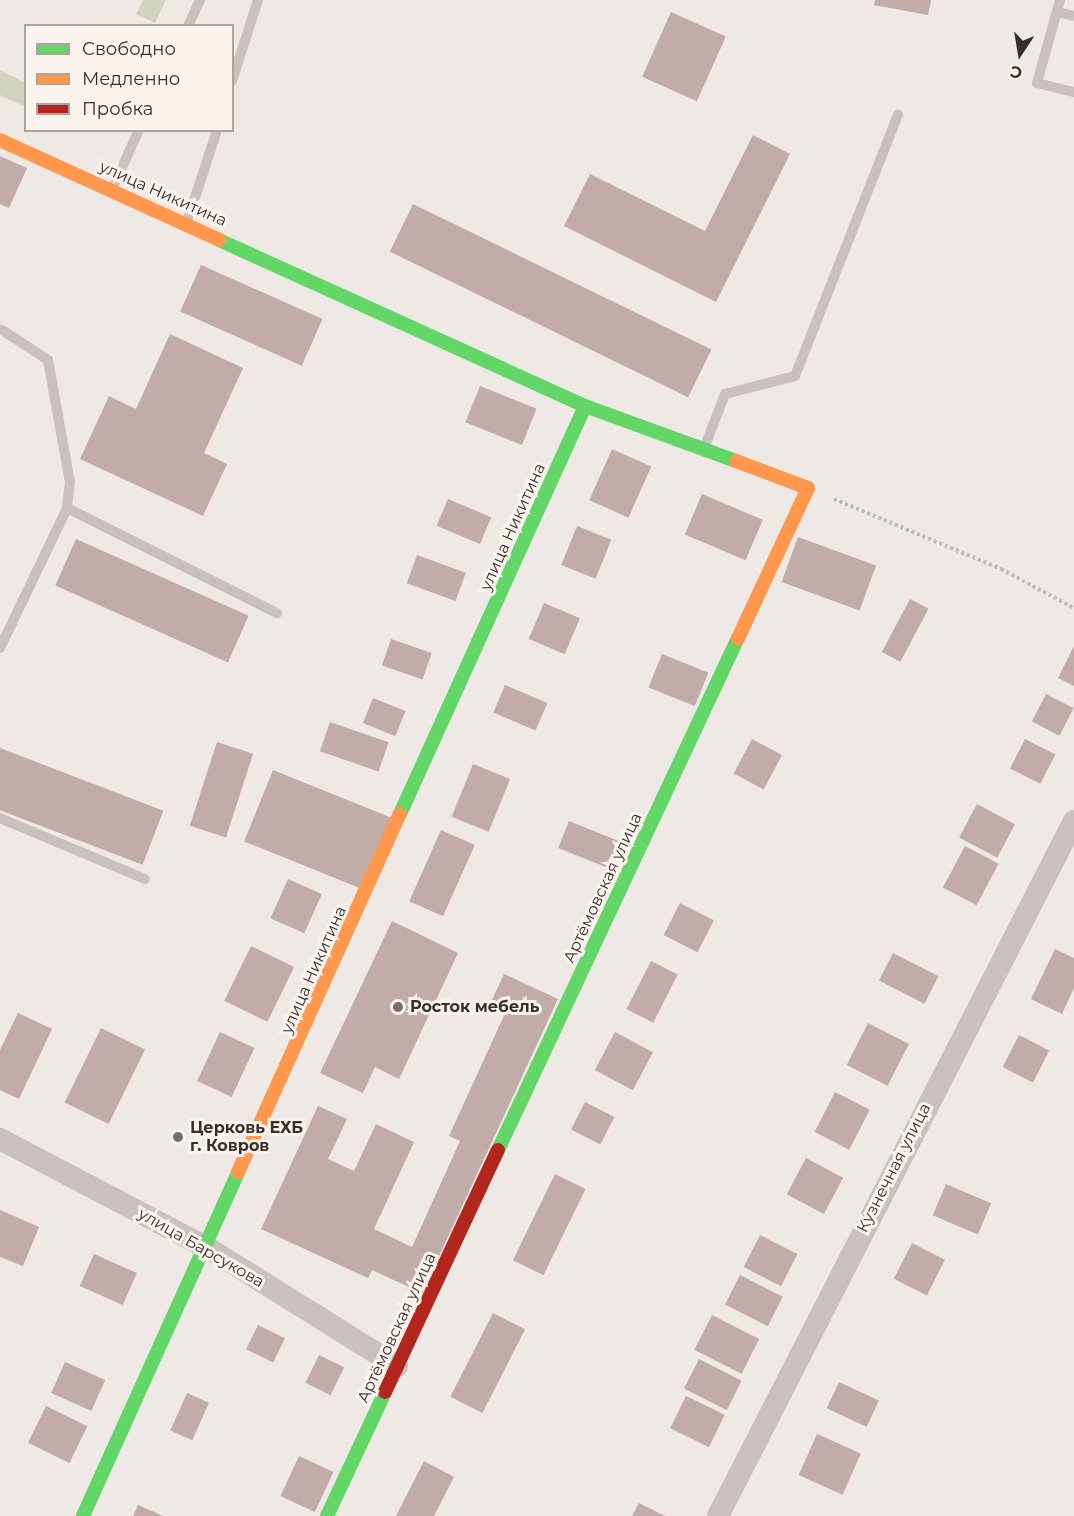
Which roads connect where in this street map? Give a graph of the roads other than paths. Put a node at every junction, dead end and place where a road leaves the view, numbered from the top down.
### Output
1 (200, 0) edge
2 (258, 0) edge
3 (1060, 0) edge
4 (1057, 12) junction
5 (1074, 16) edge
6 (189, 24) edge
7 (234, 75) edge
8 (1074, 92) edge
9 (898, 115) dead end
10 (138, 132) edge
11 (216, 132) edge
12 (0, 140) edge
13 (112, 189) junction
14 (187, 223) junction
15 (1, 331) edge
16 (585, 406) junction
17 (703, 450) junction
18 (67, 508) junction
19 (277, 613) dead end
20 (0, 646) edge
21 (0, 818) edge
22 (1074, 821) edge
23 (145, 879) dead end
24 (0, 1139) edge
25 (208, 1248) junction
26 (397, 1366) junction
27 (83, 1516) edge
28 (327, 1516) edge
29 (718, 1516) edge

1 - 6 lane
2 - 7 lane
3 - 4 lane
4 - 5 lane
4 - 8 lane
9 - 17 lane
10 - 13 lane
11 - 14 lane
12 - 13 street, улица Никитина
13 - 14 street, улица Никитина
14 - 16 street, улица Никитина
15 - 18 lane
16 - 17 street
16 - 25 street, улица Никитина
17 - 26 street, Артёмовская улица
18 - 19 lane
18 - 20 lane
21 - 23 lane
22 - 29 street, Кузнечная улица
24 - 25 street, улица Барсукова
25 - 26 street, улица Барсукова
25 - 27 street, улица Никитина
26 - 28 street, Артёмовская улица

